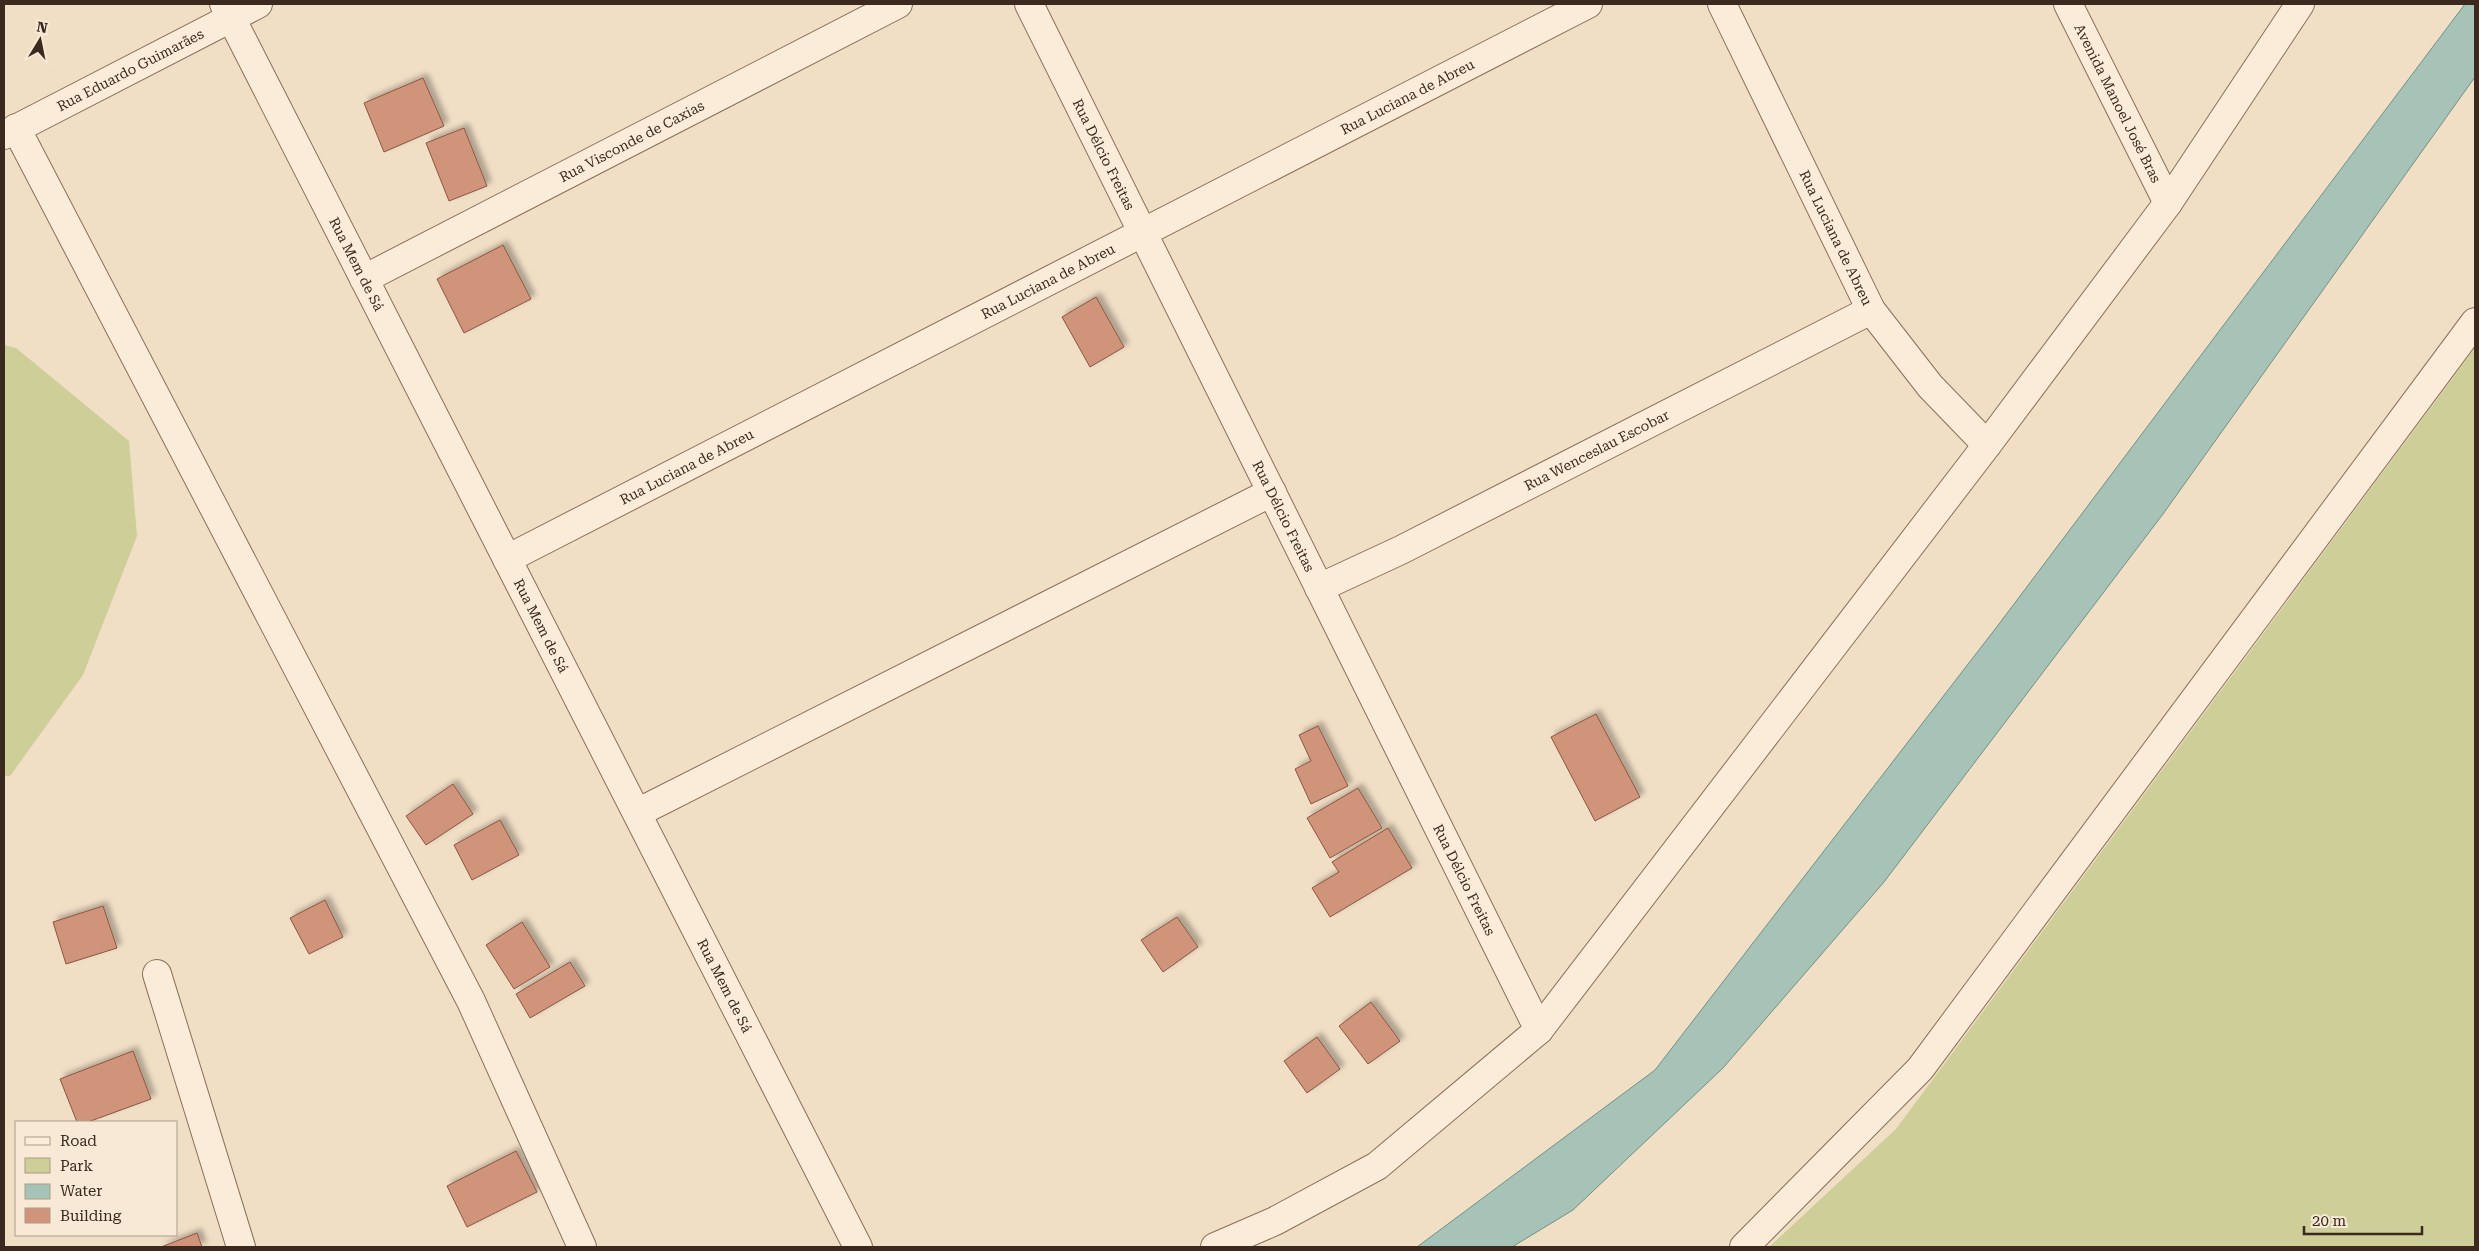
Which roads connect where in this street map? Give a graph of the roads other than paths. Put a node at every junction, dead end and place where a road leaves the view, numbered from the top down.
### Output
1 (258, 4) edge
2 (898, 4) edge
3 (1029, 4) edge
4 (1588, 4) edge
5 (1722, 4) edge
6 (2068, 4) edge
7 (2300, 4) edge
8 (228, 10) edge
9 (10, 132) edge
10 (2168, 203) junction
11 (1144, 234) junction
12 (364, 278) junction
13 (1871, 310) junction
14 (2475, 322) edge
15 (1987, 446) junction
16 (1272, 492) junction
17 (508, 559) junction
18 (1320, 588) junction
19 (637, 813) junction
20 (157, 974) dead end
21 (1539, 1030) junction
22 (241, 1247) edge
23 (582, 1247) edge
24 (858, 1247) edge
25 (1215, 1247) edge
26 (1744, 1247) edge

1 - 8 street, Rua Eduardo Guimarães
2 - 12 street, Rua Visconde de Caxias
3 - 11 street, Rua Délcio Freitas
4 - 11 street, Rua Luciana de Abreu
5 - 13 street, Rua Luciana de Abreu
6 - 10 street, Avenida Manoel José Bras
7 - 10 street
8 - 9 street, Rua Eduardo Guimarães
8 - 12 street, Rua Mem de Sá
9 - 23 street
10 - 15 street
11 - 16 street, Rua Délcio Freitas
11 - 17 street, Rua Luciana de Abreu
12 - 17 street, Rua Mem de Sá
13 - 15 street, Rua Luciana de Abreu
13 - 18 street, Rua Wenceslau Escobar
14 - 26 street
15 - 21 street
16 - 18 street, Rua Délcio Freitas
16 - 19 street
17 - 19 street, Rua Mem de Sá
18 - 21 street, Rua Délcio Freitas
19 - 24 street, Rua Mem de Sá
20 - 22 street
21 - 25 street

